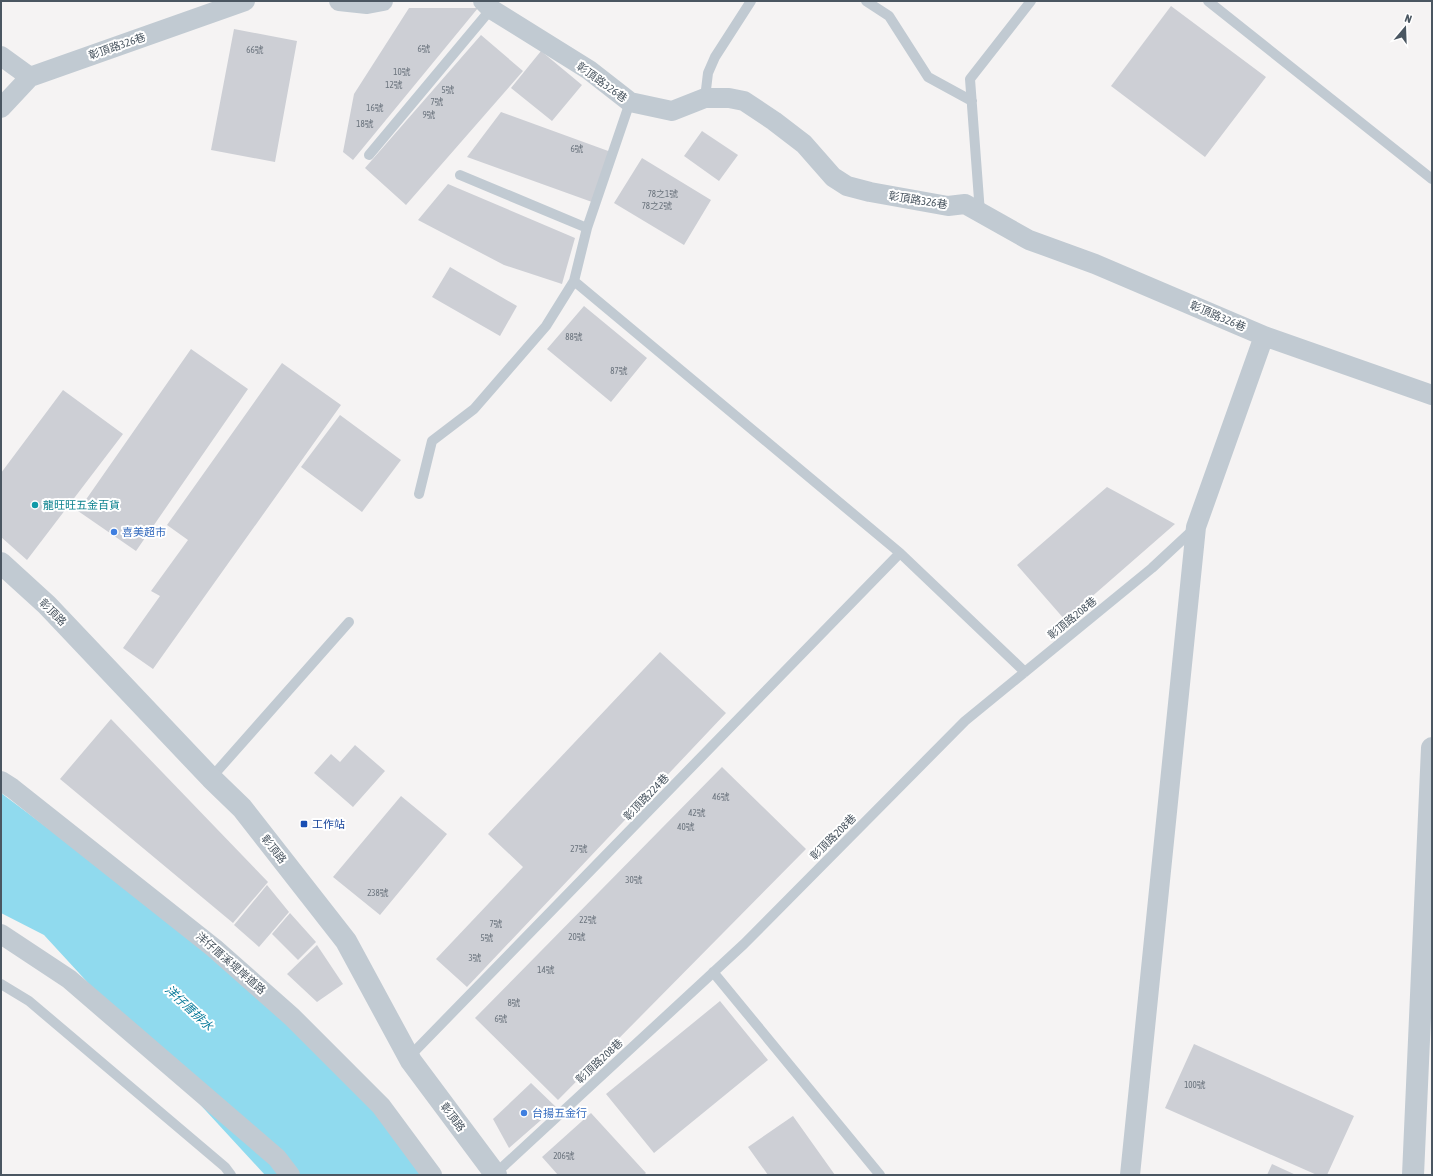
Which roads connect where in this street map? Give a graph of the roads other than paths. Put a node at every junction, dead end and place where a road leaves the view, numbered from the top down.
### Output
1 (245, 1) edge
2 (339, 1) edge
3 (383, 1) edge
4 (751, 1) edge
5 (866, 1) edge
6 (1031, 1) edge
7 (1208, 1) edge
8 (487, 5) edge
9 (1, 56) edge
10 (30, 77) junction
11 (705, 98) junction
12 (972, 101) junction
13 (630, 102) junction
14 (1, 108) edge
15 (369, 155) dead end
16 (460, 175) dead end
17 (1432, 179) edge
18 (980, 213) junction
19 (587, 228) junction
20 (574, 282) junction
21 (1264, 336) junction
22 (1432, 395) edge
23 (419, 494) dead end
24 (1196, 527) junction
25 (900, 553) junction
26 (1, 563) edge
27 (349, 622) dead end
28 (1025, 672) junction
29 (1432, 748) edge
30 (211, 778) junction
31 (1, 781) edge
32 (1, 934) edge
33 (713, 972) junction
34 (1, 984) edge
35 (409, 1057) junction
36 (231, 1175) edge
37 (290, 1175) edge
38 (432, 1175) edge
39 (496, 1175) edge
40 (880, 1175) edge
41 (1130, 1175) edge
42 (1413, 1175) edge

1 - 10 street, 彰頂路326巷
2 - 3 street
4 - 11 lane
5 - 12 lane
6 - 12 lane
7 - 17 lane
8 - 13 street, 彰頂路326巷
8 - 15 lane
9 - 10 street
10 - 14 street, 彰頂路326巷
11 - 13 street, 彰頂路326巷
11 - 18 street, 彰頂路326巷
12 - 18 lane
13 - 19 lane
16 - 19 lane
18 - 21 street, 彰頂路326巷
19 - 20 lane
20 - 23 lane
20 - 25 lane
21 - 22 street, 彰頂路326巷
21 - 24 street
24 - 28 lane, 彰頂路208巷
24 - 41 street
25 - 28 lane
25 - 35 lane, 彰頂路224巷
26 - 30 street, 彰頂路
27 - 30 lane
28 - 33 lane, 彰頂路208巷
29 - 42 street
30 - 35 street, 彰頂路
31 - 38 street, 洋仔厝溪堤岸道路
32 - 37 street
33 - 39 lane, 彰頂路208巷
33 - 40 lane
34 - 36 lane
35 - 39 street, 彰頂路

